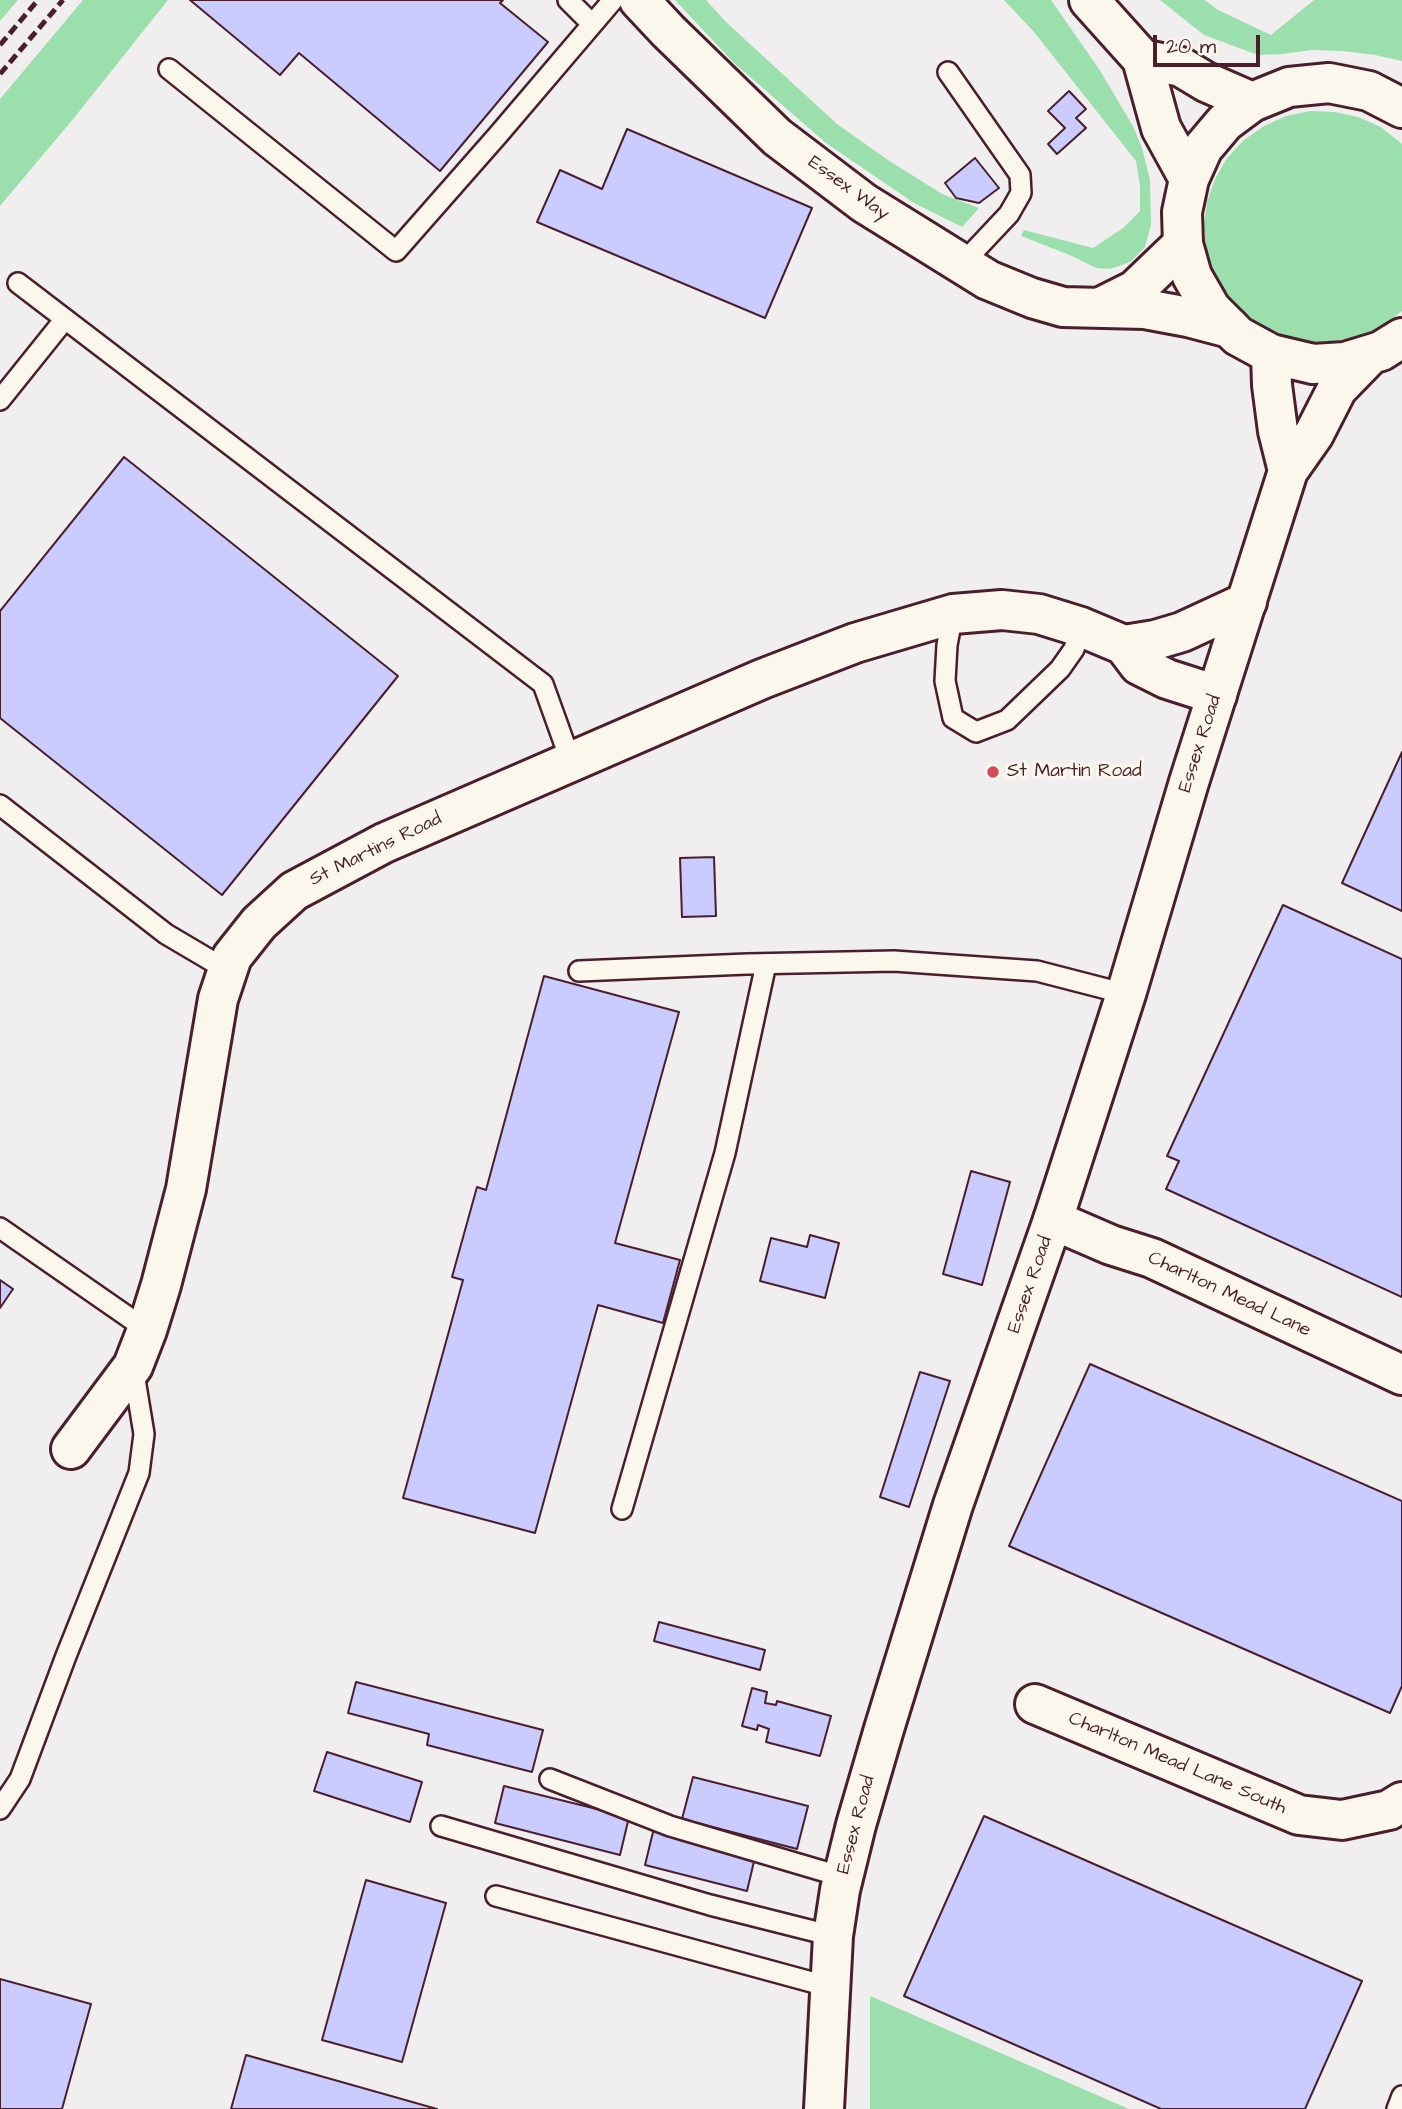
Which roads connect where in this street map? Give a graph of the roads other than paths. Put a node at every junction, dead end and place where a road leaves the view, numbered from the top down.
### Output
1 (568, 0) edge
2 (613, 0) edge
3 (639, 0) edge
4 (1089, 0) edge
5 (592, 24) junction
6 (1142, 59) junction
7 (169, 68) dead end
8 (947, 72) dead end
9 (1252, 102) junction
10 (1402, 108) edge
11 (1189, 179) junction
12 (1183, 244) junction
13 (962, 264) junction
14 (18, 284) dead end
15 (1099, 308) junction
16 (65, 319) junction
17 (1230, 328) junction
18 (1387, 346) edge
19 (1271, 354) junction
20 (0, 400) edge
21 (1288, 471) junction
22 (1247, 602) junction
23 (953, 614) junction
24 (1080, 627) junction
25 (1124, 645) junction
26 (1217, 695) junction
27 (571, 762) junction
28 (0, 805) edge
29 (766, 964) junction
30 (227, 970) junction
31 (579, 971) dead end
32 (1126, 994) junction
33 (1053, 1220) junction
34 (0, 1228) edge
35 (147, 1329) junction
36 (133, 1366) junction
37 (1402, 1376) edge
38 (71, 1449) dead end
39 (622, 1509) dead end
40 (1035, 1704) dead end
41 (550, 1780) dead end
42 (1402, 1802) edge
43 (0, 1809) edge
44 (441, 1826) dead end
45 (843, 1877) junction
46 (496, 1896) dead end
47 (833, 1936) junction
48 (830, 1987) junction
49 (1402, 2095) edge
50 (824, 2109) edge
51 (1397, 2109) edge

1 - 5 lane
2 - 5 lane
3 - 13 street, Essex Way
4 - 6 street
5 - 7 lane
6 - 9 street
6 - 11 street
8 - 13 lane
9 - 10 street
9 - 11 street
11 - 12 street
12 - 15 street, Essex Way
12 - 17 street
13 - 15 street, Essex Way
14 - 16 lane
15 - 17 street, Essex Way
16 - 20 lane
16 - 27 lane
17 - 19 street
18 - 19 street
18 - 21 street, Essex Road
19 - 21 street
21 - 22 street, Essex Road
22 - 25 street
22 - 26 street, Essex Road
23 - 24 street
23 - 24 lane
23 - 27 street, St Martins Road
24 - 25 street
25 - 26 street
26 - 32 street, Essex Road
27 - 30 street, St Martins Road
28 - 30 lane
29 - 31 lane
29 - 32 lane
29 - 39 lane
30 - 35 street, St Martins Road
32 - 33 street, Essex Road
33 - 37 street, Charlton Mead Lane
33 - 45 street, Essex Road
34 - 35 lane
35 - 36 street, St Martins Road
36 - 38 street, St Martins Road
36 - 43 lane
40 - 42 street, Charlton Mead Lane South
41 - 45 lane
44 - 47 lane
45 - 47 street, Essex Road
46 - 48 lane
47 - 48 street, Essex Road
48 - 50 street, Essex Road
49 - 51 lane

